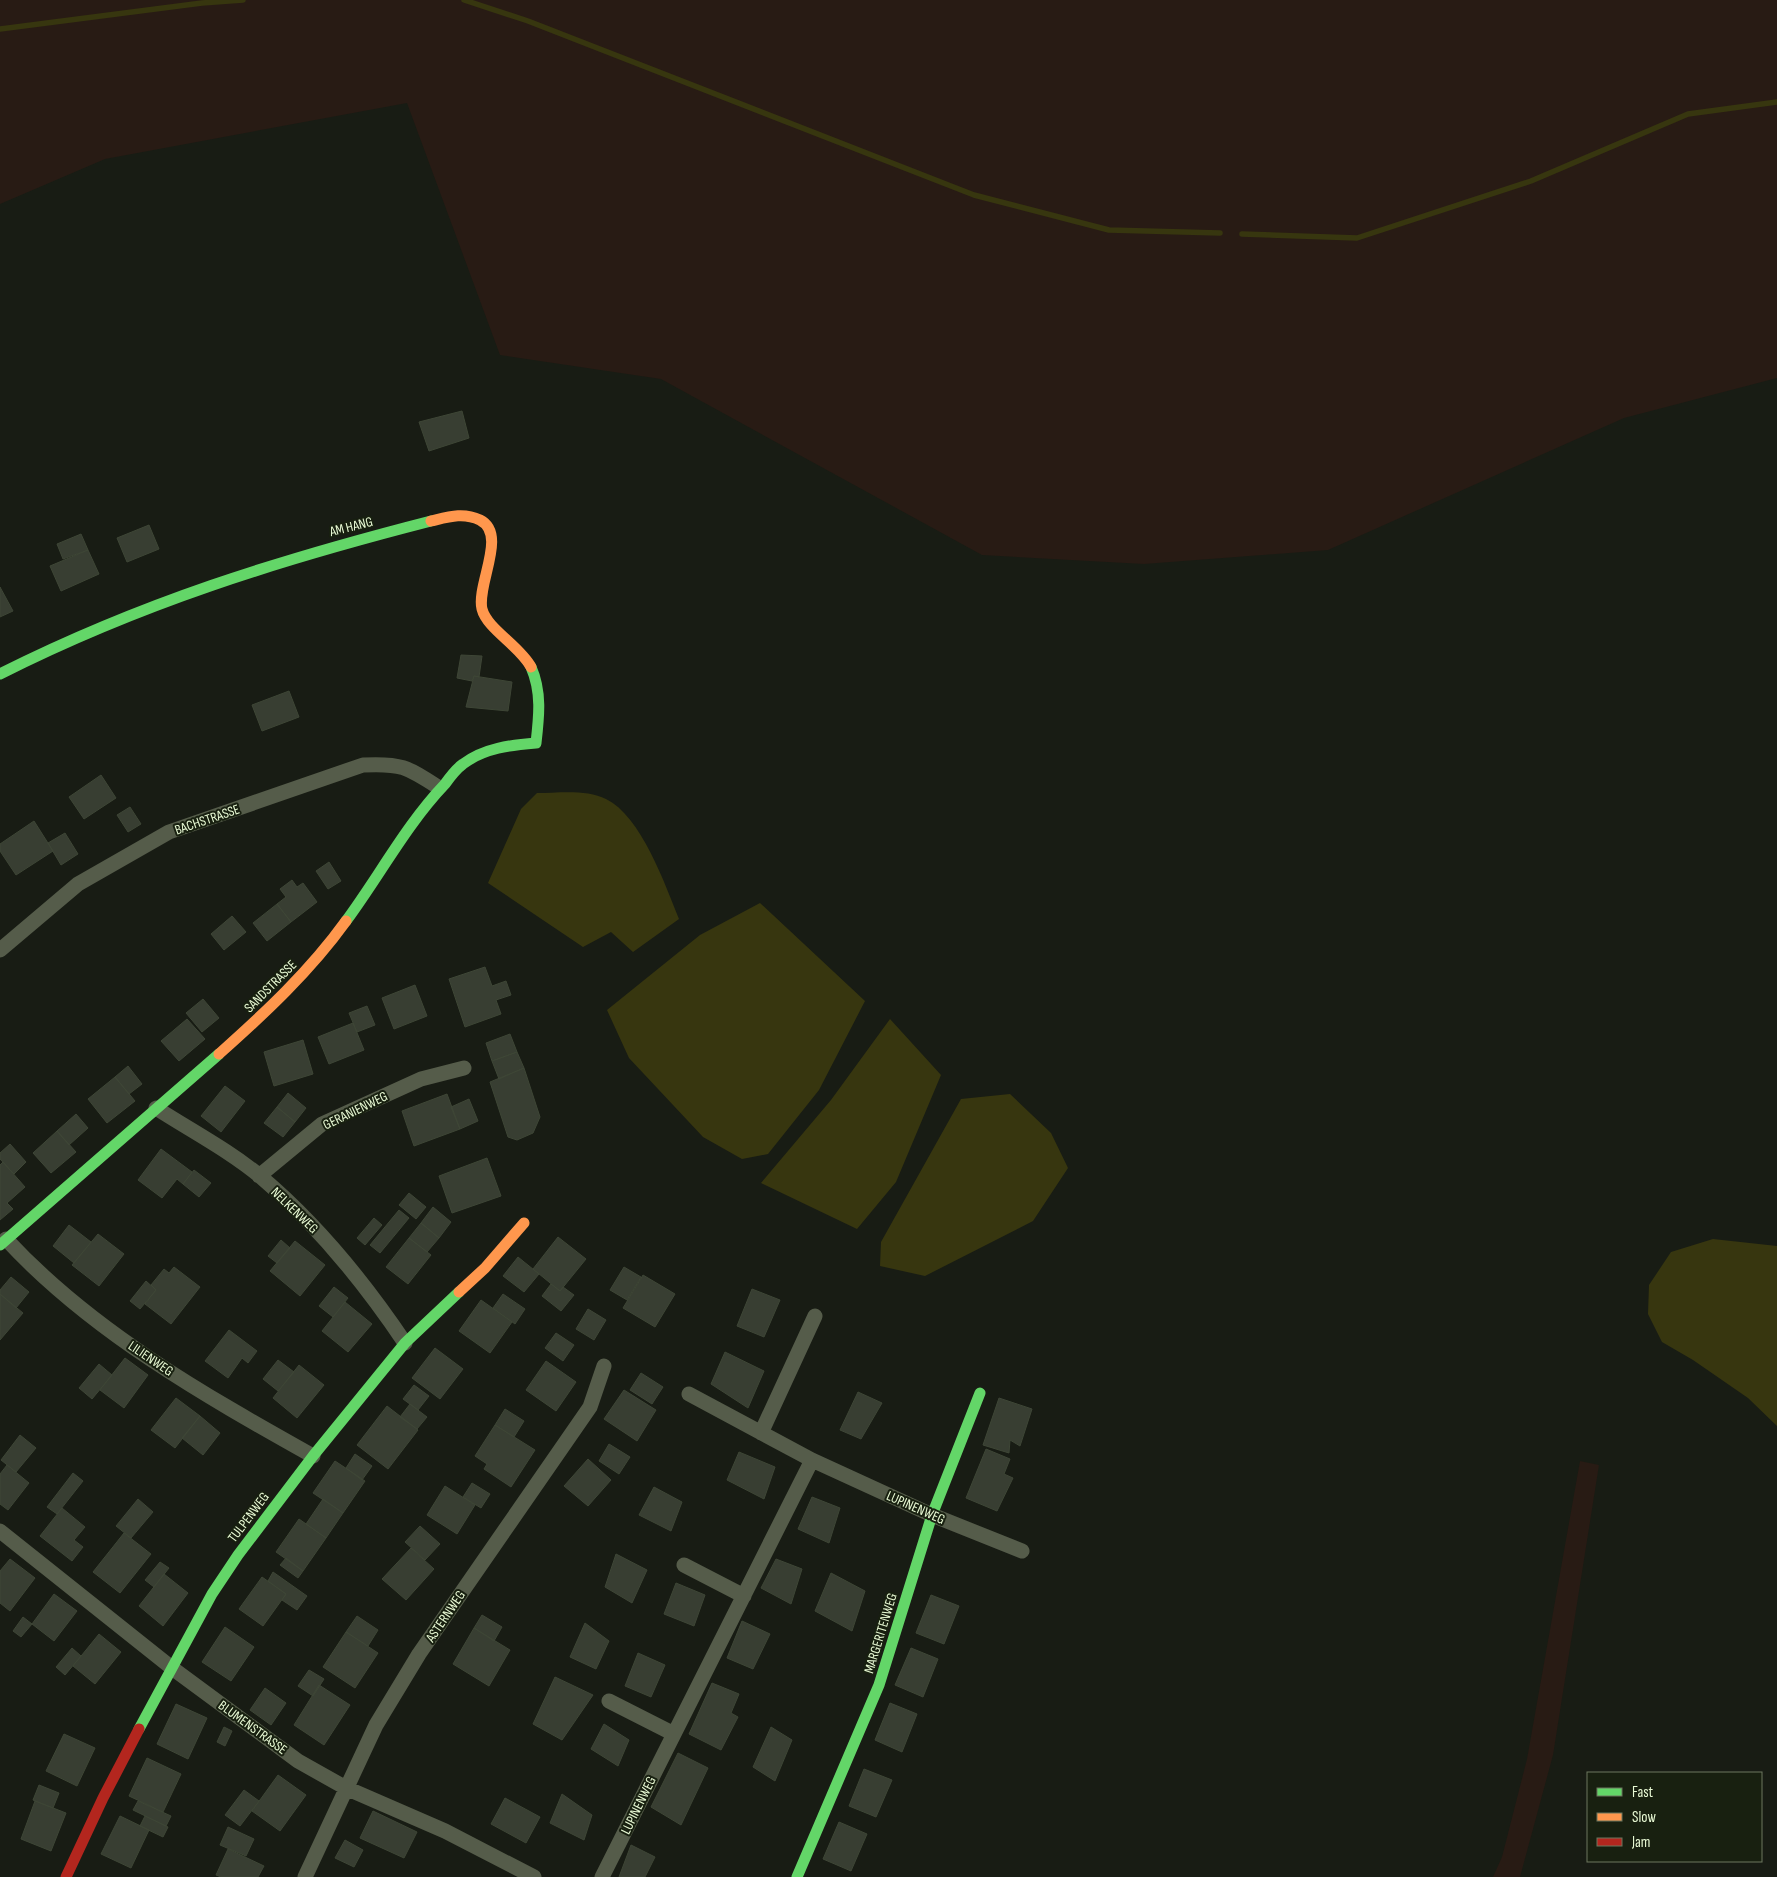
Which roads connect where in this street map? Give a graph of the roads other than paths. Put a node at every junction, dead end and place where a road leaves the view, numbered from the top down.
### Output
1 (0, 674) edge
2 (536, 743) joint
3 (438, 788) junction
4 (0, 950) edge
5 (464, 1068) dead end
6 (156, 1108) junction
7 (259, 1176) junction
8 (524, 1223) dead end
9 (3, 1242) edge
10 (815, 1316) dead end
11 (405, 1343) junction
12 (604, 1366) dead end
13 (980, 1393) dead end
14 (689, 1394) dead end
15 (761, 1433) junction
16 (313, 1456) junction
17 (812, 1460) junction
18 (932, 1515) junction
19 (0, 1531) edge
20 (1022, 1551) dead end
21 (684, 1565) dead end
22 (744, 1596) junction
23 (172, 1668) junction
24 (609, 1700) dead end
25 (674, 1734) junction
26 (346, 1788) junction
27 (66, 1877) edge
28 (305, 1877) edge
29 (534, 1877) edge
30 (602, 1877) edge
31 (797, 1877) edge

1 - 2 street, AM HANG
2 - 3 street, SANDSTRASSE
3 - 4 street, BACHSTRASSE
3 - 6 street, SANDSTRASSE
5 - 7 street, GERANIENWEG
6 - 7 street, NELKENWEG
6 - 9 street, SANDSTRASSE
7 - 11 street, NELKENWEG
8 - 11 street, TULPENWEG
9 - 16 street, LILIENWEG
10 - 15 street
11 - 16 street, TULPENWEG
12 - 26 street, ASTERNWEG
13 - 18 street, MARGERITENWEG
14 - 15 street, LUPINENWEG
15 - 17 street, LUPINENWEG
16 - 23 street, TULPENWEG
17 - 18 street, LUPINENWEG
17 - 22 street, LUPINENWEG
18 - 20 street, LUPINENWEG
18 - 31 street, MARGERITENWEG
19 - 23 street, BLUMENSTRASSE
21 - 22 street
22 - 25 street, LUPINENWEG
23 - 26 street, BLUMENSTRASSE
23 - 27 street, TULPENWEG
24 - 25 street
25 - 30 street, LUPINENWEG
26 - 28 street, ASTERNWEG
26 - 29 street, BLUMENSTRASSE

